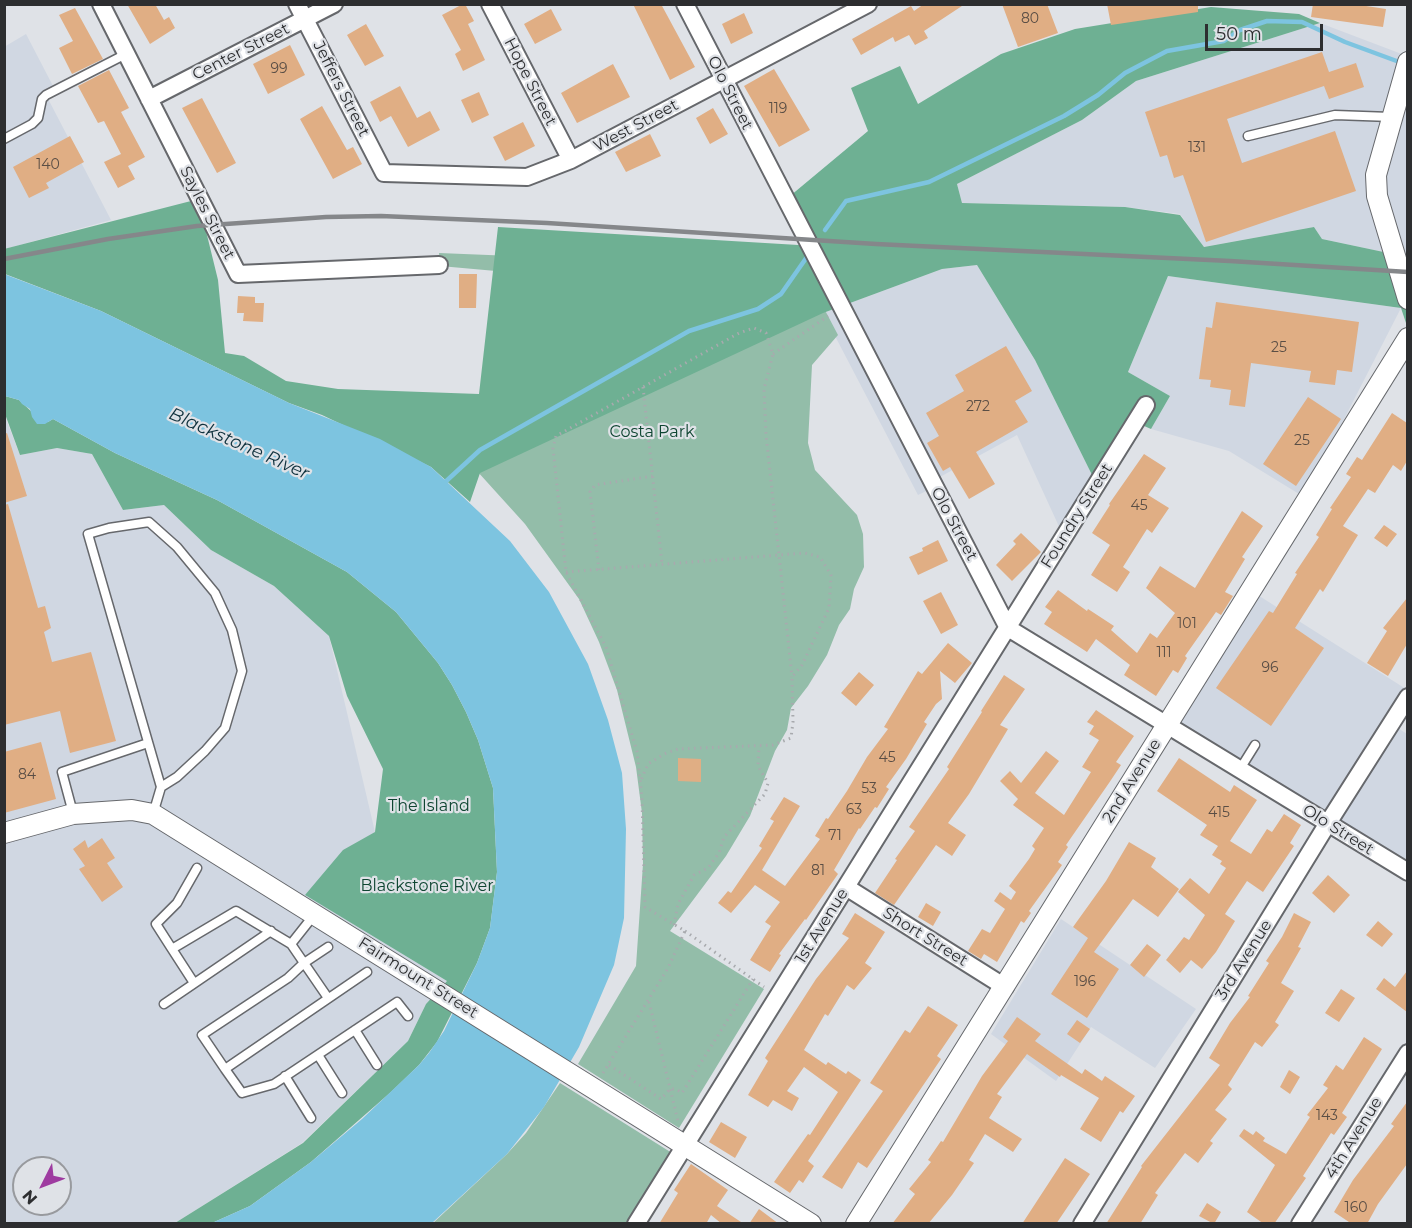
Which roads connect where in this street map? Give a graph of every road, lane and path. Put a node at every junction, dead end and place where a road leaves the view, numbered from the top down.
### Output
1 (101, 4) edge
2 (334, 4) edge
3 (490, 4) edge
4 (685, 4) edge
5 (868, 4) edge
6 (301, 12) edge
7 (126, 54) junction
8 (1406, 69) edge
9 (724, 80) junction
10 (149, 99) junction
11 (1398, 109) edge
12 (1248, 136) dead end
13 (4, 139) edge
14 (571, 160) junction
15 (384, 173) joint
16 (439, 265) dead end
17 (1407, 299) edge
18 (841, 307) junction
19 (1407, 338) edge
20 (773, 354) junction
21 (643, 387) junction
22 (1146, 405) dead end
23 (652, 476) junction
24 (779, 555) junction
25 (662, 564) junction
26 (599, 570) junction
27 (566, 572) junction
28 (1008, 627) junction
29 (792, 677) junction
30 (1407, 697) edge
31 (1167, 724) junction
32 (148, 743) junction
33 (1255, 745) dead end
34 (759, 746) junction
35 (1240, 769) junction
36 (640, 782) junction
37 (161, 788) junction
38 (73, 814) junction
39 (153, 814) junction
40 (1328, 823) junction
41 (4, 832) edge
42 (197, 868) dead end
43 (1407, 872) edge
44 (846, 887) junction
45 (314, 914) junction
46 (674, 925) junction
47 (271, 931) junction
48 (685, 931) junction
49 (291, 944) junction
50 (328, 947) dead end
51 (172, 949) junction
52 (304, 963) junction
53 (367, 972) dead end
54 (753, 979) junction
55 (194, 983) junction
56 (1005, 987) junction
57 (768, 990) dead end
58 (328, 998) junction
59 (648, 1000) junction
60 (164, 1004) dead end
61 (408, 1016) dead end
62 (354, 1030) junction
63 (1407, 1053) edge
64 (318, 1055) junction
65 (377, 1065) dead end
66 (609, 1065) junction
67 (225, 1069) junction
68 (285, 1076) junction
69 (594, 1088) junction
70 (670, 1089) junction
71 (342, 1094) dead end
72 (311, 1118) dead end
73 (685, 1146) junction
74 (636, 1224) edge
75 (811, 1224) edge
76 (856, 1224) edge
77 (1082, 1224) edge
78 (1300, 1224) edge

1 - 7 street, Sayles Street
2 - 6 street, Center Street
3 - 14 street, Hope Street
4 - 9 street, Olo Street
5 - 9 street, West Street
6 - 10 street, Center Street
6 - 15 street, Jeffers Street
7 - 10 street, Sayles Street
7 - 13 lane
8 - 11 street
9 - 14 street, West Street
9 - 18 street, Olo Street
10 - 16 street, Sayles Street
11 - 12 lane
11 - 17 street
14 - 15 street, West Street
18 - 20 path
18 - 28 street, Olo Street
19 - 31 street, 2nd Avenue
20 - 21 path
20 - 24 path
21 - 23 path
21 - 27 path
22 - 28 street, Foundry Street
23 - 25 path
23 - 26 path
24 - 25 path
24 - 29 path
24 - 29 path
25 - 26 path
26 - 27 path
27 - 36 path
28 - 31 street, Olo Street
28 - 44 street, 1st Avenue
29 - 34 path
30 - 40 street, 3rd Avenue
31 - 35 street, Olo Street
31 - 56 street, 2nd Avenue
32 - 37 lane
32 - 37 lane
32 - 38 lane
33 - 35 lane
34 - 36 path
34 - 46 path
35 - 40 street, Olo Street
36 - 46 path
37 - 39 lane
38 - 39 street, Fairmount Street
38 - 41 street, Fairmount Street
39 - 45 street, Fairmount Street
40 - 43 street, Olo Street
40 - 77 street, 3rd Avenue
42 - 51 lane
44 - 56 street, Short Street
44 - 73 street, 1st Avenue
45 - 49 lane
45 - 69 street, Fairmount Street
46 - 48 path
47 - 49 lane
47 - 51 lane
47 - 55 lane
48 - 54 path
48 - 59 path
49 - 52 lane
50 - 52 lane
51 - 55 lane
52 - 58 lane
52 - 67 lane
53 - 58 lane
54 - 57 path
54 - 70 path
55 - 60 lane
56 - 76 street, 2nd Avenue
58 - 67 lane
59 - 66 path
59 - 70 path
61 - 62 lane
62 - 64 lane
62 - 65 lane
63 - 78 street, 4th Avenue
64 - 68 lane
64 - 71 lane
66 - 69 path
66 - 70 path
67 - 68 lane
68 - 72 lane
69 - 73 street, Fairmount Street
70 - 73 path
73 - 74 street, 1st Avenue
73 - 75 street, Fairmount Street

